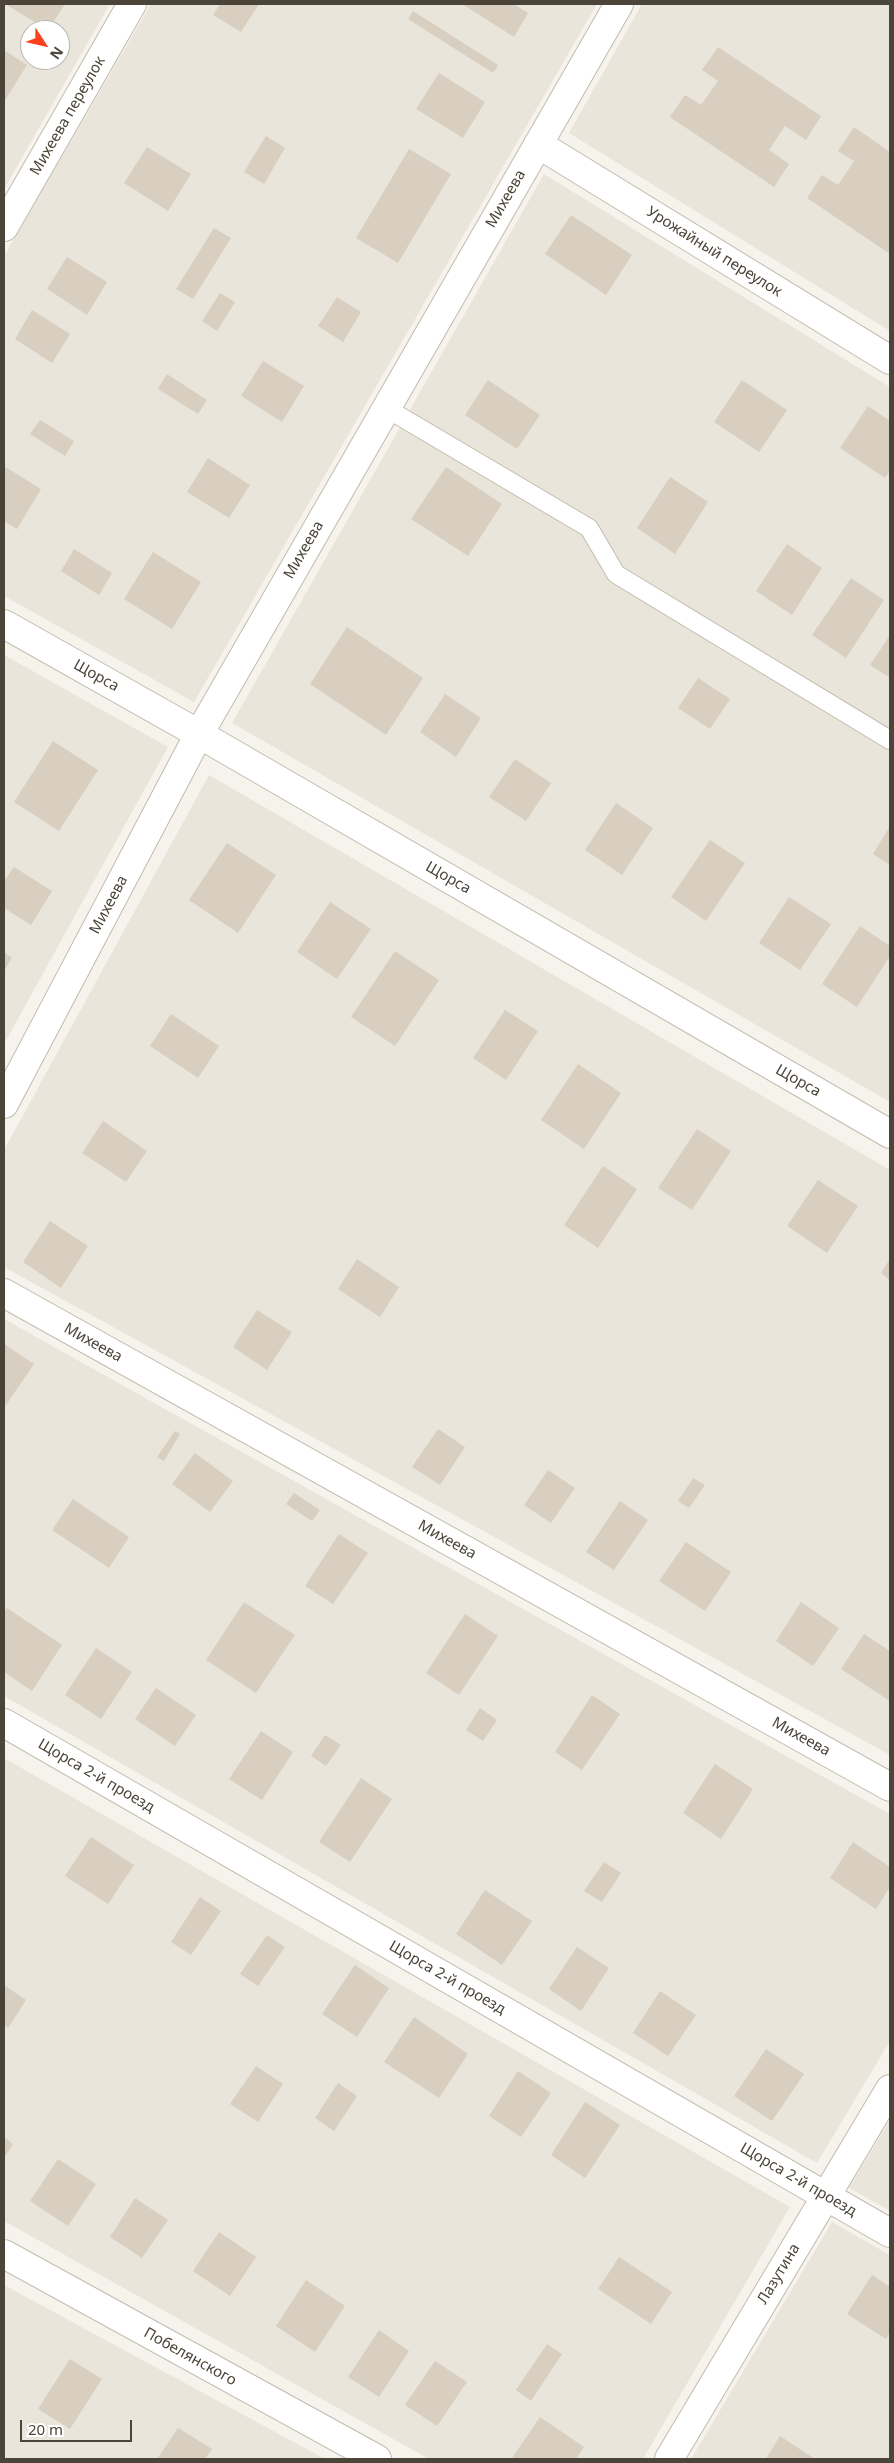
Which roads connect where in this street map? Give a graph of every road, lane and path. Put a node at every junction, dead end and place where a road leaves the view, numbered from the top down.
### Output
1 (132, 4) edge
2 (619, 4) edge
3 (538, 144) junction
4 (4, 227) edge
5 (890, 360) edge
6 (386, 408) junction
7 (4, 624) edge
8 (199, 734) junction
9 (890, 740) edge
10 (4, 1104) edge
11 (890, 1134) edge
12 (4, 1293) edge
13 (4, 1723) edge
14 (890, 1787) edge
15 (890, 2089) edge
16 (826, 2196) junction
17 (890, 2233) edge
18 (4, 2254) edge
19 (377, 2459) edge
20 (669, 2459) edge

1 - 4 street, Михеева переулок
2 - 3 street, Михеева
3 - 5 street, Урожайный переулок
3 - 6 street, Михеева
6 - 8 street, Михеева
6 - 9 lane
7 - 8 street, Щорса
8 - 10 street, Михеева
8 - 11 street, Щорса
12 - 14 street, Михеева
13 - 16 street, Щорса 2-й проезд
15 - 16 street, Лазутина
16 - 17 street, Щорса 2-й проезд
16 - 20 street, Лазутина
18 - 19 street, Побелянского

